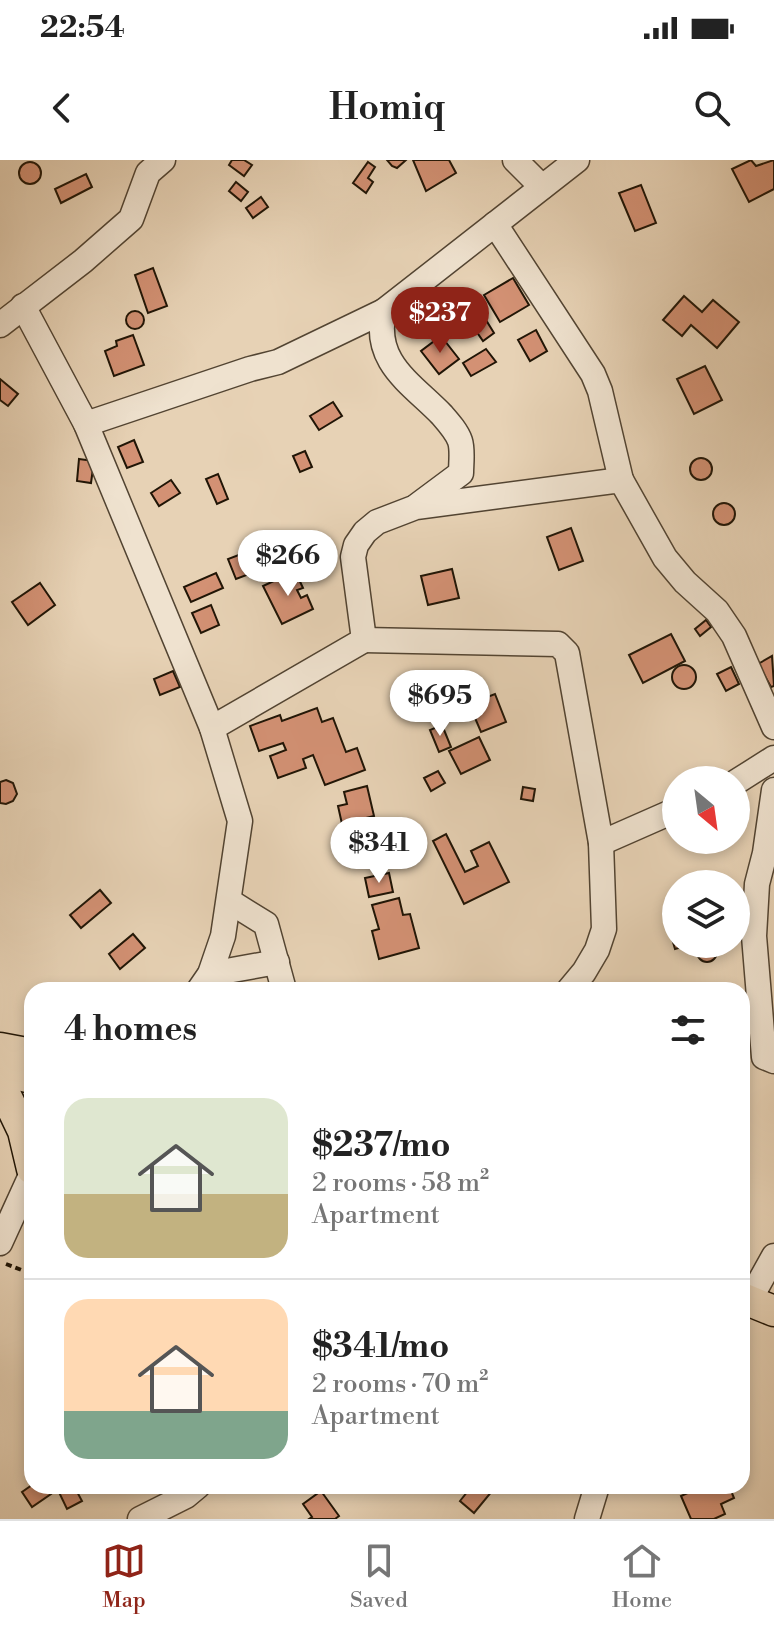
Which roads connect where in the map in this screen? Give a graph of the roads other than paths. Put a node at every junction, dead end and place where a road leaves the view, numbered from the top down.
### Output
1 (515, 160) edge
2 (577, 160) edge
3 (150, 164) edge
4 (542, 187) junction
5 (495, 224) junction
6 (23, 306) junction
7 (384, 311) junction
8 (0, 325) edge
9 (86, 424) junction
10 (621, 480) junction
11 (416, 507) junction
12 (364, 640) junction
13 (774, 727) edge
14 (212, 728) junction
15 (774, 758) edge
16 (750, 773) edge
17 (774, 790) edge
18 (662, 816) edge
19 (601, 843) junction
20 (229, 901) junction
21 (277, 962) junction
22 (205, 982) edge
23 (282, 982) edge
24 (576, 982) edge
25 (0, 1048) edge
26 (24, 1052) edge
27 (760, 1058) edge
28 (0, 1071) edge
29 (24, 1076) edge
30 (0, 1083) edge
31 (24, 1135) edge
32 (24, 1189) edge
33 (0, 1243) edge
34 (774, 1256) edge
35 (755, 1303) edge
36 (188, 1494) edge
37 (595, 1494) edge
38 (140, 1519) edge
39 (587, 1519) edge

1 - 4 street
2 - 4 street
3 - 6 street
4 - 5 street
5 - 7 street
5 - 10 street
6 - 8 street
6 - 9 street
7 - 9 street
7 - 11 street
9 - 14 street
10 - 11 street
10 - 13 street
11 - 12 street
12 - 14 street
12 - 19 street
14 - 20 street
15 - 16 street
17 - 27 street
18 - 19 street
19 - 24 street
20 - 21 street
20 - 22 street
21 - 22 street
21 - 23 street
25 - 26 main road
28 - 29 main road
30 - 31 main road
32 - 33 street
34 - 35 street
36 - 38 street
37 - 39 street

